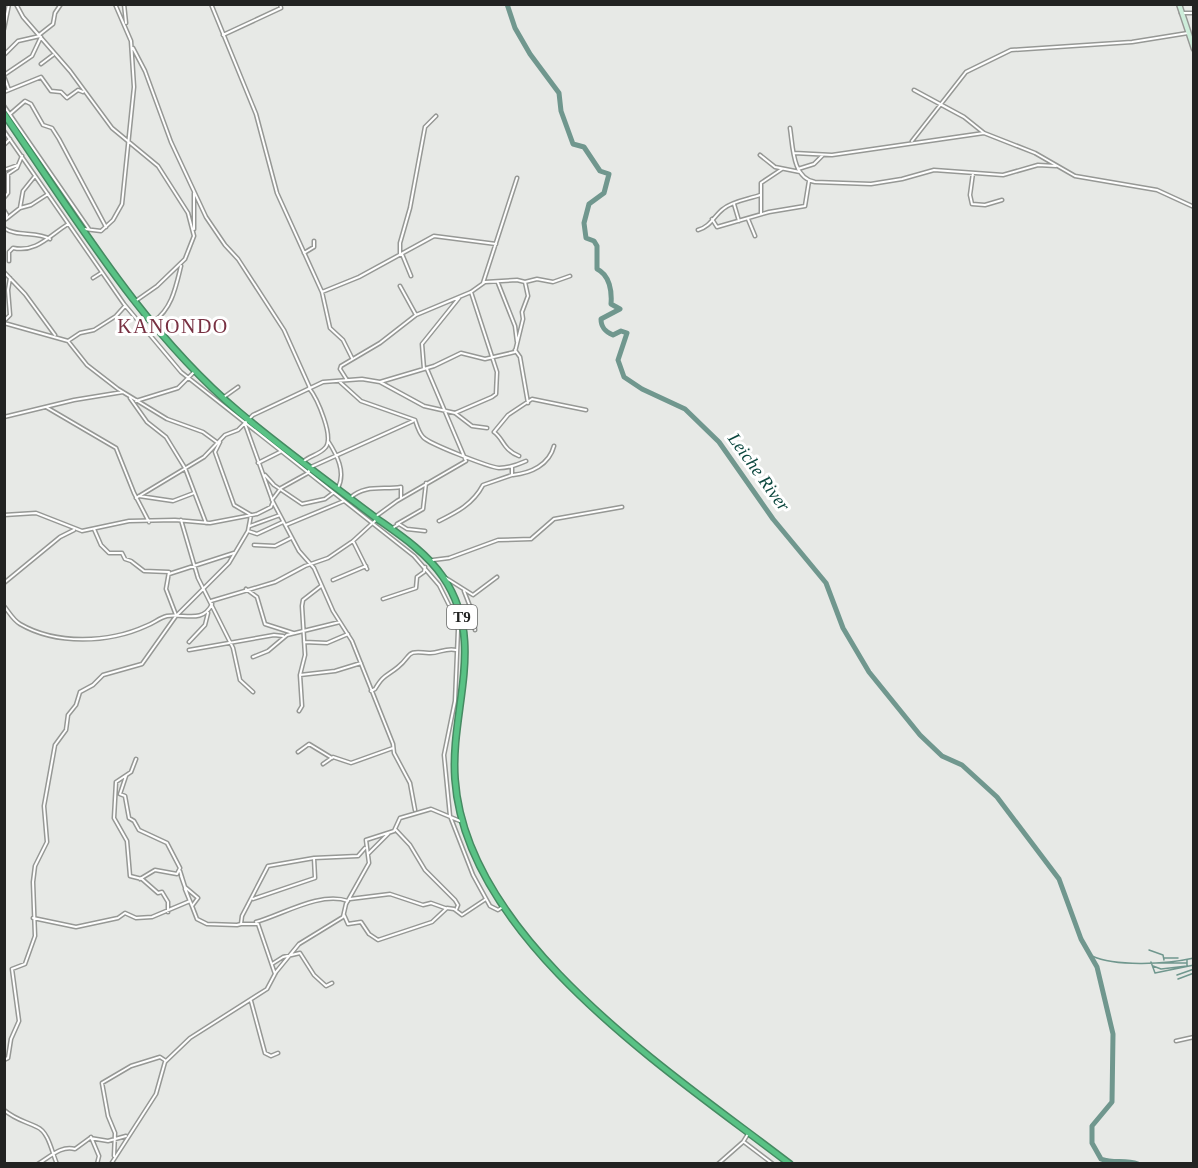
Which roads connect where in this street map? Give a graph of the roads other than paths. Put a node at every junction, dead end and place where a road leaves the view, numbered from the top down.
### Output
1 (9, 4) edge
2 (16, 4) edge
3 (60, 4) edge
4 (115, 4) edge
5 (124, 4) edge
6 (211, 4) edge
7 (280, 4) edge
8 (1179, 4) edge
9 (1181, 13) junction
10 (1194, 13) edge
11 (126, 26) junction
12 (4, 29) edge
13 (1188, 33) junction
14 (223, 35) junction
15 (40, 36) junction
16 (133, 48) junction
17 (1194, 50) edge
18 (53, 53) junction
19 (4, 55) edge
20 (41, 64) dead end
21 (4, 76) edge
22 (9, 90) junction
23 (914, 90) dead end
24 (4, 92) edge
25 (86, 94) junction
26 (4, 105) edge
27 (942, 105) junction
28 (7, 114) edge
29 (436, 116) dead end
30 (790, 128) dead end
31 (4, 131) edge
32 (984, 133) junction
33 (129, 140) junction
34 (912, 141) junction
35 (7, 142) edge
36 (794, 153) junction
37 (760, 155) dead end
38 (823, 155) junction
39 (22, 156) junction
40 (18, 165) junction
41 (1056, 166) junction
42 (782, 169) junction
43 (4, 170) edge
44 (799, 170) junction
45 (973, 173) junction
46 (35, 176) junction
47 (517, 178) dead end
48 (809, 181) junction
49 (194, 192) junction
50 (48, 194) junction
51 (760, 195) junction
52 (4, 198) edge
53 (1002, 201) dead end
54 (734, 204) junction
55 (1194, 207) edge
56 (20, 208) junction
57 (4, 210) edge
58 (761, 214) junction
59 (103, 216) junction
60 (712, 219) junction
61 (748, 219) junction
62 (5, 220) edge
63 (113, 220) junction
64 (739, 221) junction
65 (68, 224) junction
66 (106, 227) junction
67 (4, 228) edge
68 (87, 229) junction
69 (698, 230) dead end
70 (194, 232) junction
71 (755, 236) dead end
72 (50, 239) junction
73 (314, 241) dead end
74 (496, 244) junction
75 (304, 253) junction
76 (401, 253) junction
77 (9, 261) dead end
78 (182, 263) junction
79 (4, 272) edge
80 (102, 273) junction
81 (411, 276) dead end
82 (570, 276) dead end
83 (10, 278) junction
84 (93, 278) dead end
85 (525, 282) junction
86 (483, 283) junction
87 (498, 283) junction
88 (400, 286) dead end
89 (322, 292) junction
90 (471, 292) junction
91 (461, 296) junction
92 (135, 302) junction
93 (125, 306) junction
94 (144, 314) junction
95 (416, 315) junction
96 (135, 319) junction
97 (4, 322) edge
98 (150, 323) junction
99 (55, 335) junction
100 (68, 341) junction
101 (517, 345) junction
102 (515, 350) junction
103 (490, 357) junction
104 (352, 358) junction
105 (425, 368) junction
106 (195, 371) junction
107 (188, 378) junction
108 (339, 380) junction
109 (347, 380) junction
110 (380, 382) junction
111 (238, 387) dead end
112 (310, 388) junction
113 (123, 392) junction
114 (129, 396) junction
115 (224, 397) junction
116 (136, 401) junction
117 (528, 403) junction
118 (46, 407) junction
119 (443, 410) junction
120 (586, 410) dead end
121 (455, 413) junction
122 (4, 417) edge
123 (415, 420) junction
124 (246, 422) junction
125 (487, 428) dead end
126 (327, 440) junction
127 (219, 442) junction
128 (554, 446) dead end
129 (280, 452) junction
130 (464, 454) junction
131 (519, 456) dead end
132 (337, 457) junction
133 (304, 461) junction
134 (526, 461) dead end
135 (258, 463) junction
136 (512, 467) junction
137 (185, 468) junction
138 (310, 470) junction
139 (263, 473) junction
140 (513, 475) junction
141 (426, 483) junction
142 (338, 488) junction
143 (279, 489) junction
144 (195, 492) junction
145 (333, 493) junction
146 (138, 497) junction
147 (350, 498) junction
148 (401, 499) junction
149 (272, 501) junction
150 (344, 501) junction
151 (622, 507) dead end
152 (4, 515) edge
153 (251, 515) junction
154 (280, 515) junction
155 (376, 518) junction
156 (181, 520) junction
157 (439, 521) dead end
158 (149, 522) junction
159 (206, 523) junction
160 (284, 524) junction
161 (397, 524) junction
162 (373, 525) junction
163 (250, 526) junction
164 (94, 528) junction
165 (391, 529) junction
166 (74, 530) junction
167 (248, 531) junction
168 (425, 531) dead end
169 (291, 538) junction
170 (353, 541) junction
171 (254, 545) dead end
172 (236, 553) junction
173 (430, 561) junction
174 (311, 565) junction
175 (194, 567) junction
176 (425, 567) junction
177 (169, 574) junction
178 (497, 576) dead end
179 (444, 578) junction
180 (333, 580) dead end
181 (4, 583) edge
182 (321, 586) junction
183 (205, 589) junction
184 (246, 589) junction
185 (464, 591) junction
186 (382, 598) dead end
187 (211, 602) junction
188 (4, 606) edge
189 (208, 610) junction
190 (177, 615) junction
191 (340, 622) junction
192 (302, 630) junction
193 (475, 630) dead end
194 (292, 633) junction
195 (348, 634) junction
196 (283, 636) junction
197 (189, 642) dead end
198 (304, 642) junction
199 (231, 643) junction
200 (189, 650) dead end
201 (458, 651) junction
202 (253, 657) dead end
203 (361, 663) junction
204 (300, 675) junction
205 (371, 691) junction
206 (253, 692) dead end
207 (299, 711) dead end
208 (393, 748) junction
209 (298, 752) dead end
210 (332, 758) junction
211 (136, 759) dead end
212 (323, 764) dead end
213 (126, 775) junction
214 (415, 810) junction
215 (419, 812) junction
216 (407, 816) junction
217 (450, 816) junction
218 (460, 821) junction
219 (395, 830) junction
220 (390, 833) junction
221 (365, 848) junction
222 (368, 854) junction
223 (314, 858) junction
224 (179, 873) junction
225 (182, 876) junction
226 (140, 879) junction
227 (185, 888) junction
228 (188, 891) junction
229 (188, 896) junction
230 (252, 899) junction
231 (486, 899) junction
232 (349, 900) junction
233 (190, 901) junction
234 (192, 906) junction
235 (504, 906) junction
236 (446, 908) junction
237 (456, 910) junction
238 (168, 912) junction
239 (344, 915) junction
240 (33, 918) junction
241 (256, 922) junction
242 (241, 924) junction
243 (293, 954) junction
244 (272, 964) junction
245 (275, 975) junction
246 (332, 983) dead end
247 (251, 1002) junction
248 (1194, 1037) edge
249 (1176, 1041) dead end
250 (278, 1053) dead end
251 (4, 1060) edge
252 (166, 1061) junction
253 (4, 1110) edge
254 (749, 1132) junction
255 (128, 1135) junction
256 (90, 1137) junction
257 (116, 1140) junction
258 (743, 1142) junction
259 (53, 1154) junction
260 (114, 1158) junction
261 (39, 1164) edge
262 (57, 1164) edge
263 (97, 1164) edge
264 (111, 1164) edge
265 (718, 1164) edge
266 (773, 1164) edge
267 (790, 1164) edge

1 - 12 street
2 - 15 street
3 - 15 street
4 - 11 street
5 - 11 street
6 - 14 street
7 - 14 street
8 - 9 street
9 - 10 street
9 - 13 street
11 - 16 street
13 - 17 street
13 - 27 street
14 - 75 street
15 - 18 street
15 - 19 street
15 - 21 street
16 - 33 street
16 - 49 street
18 - 20 street
18 - 25 street
21 - 22 street
22 - 24 street
22 - 25 street
23 - 27 street
25 - 33 street
26 - 28 street
27 - 32 street
27 - 34 street
28 - 59 street
28 - 68 highway, T9
29 - 76 street
30 - 36 street
31 - 35 street
32 - 34 street
32 - 41 street
33 - 63 street
33 - 70 street
34 - 38 street
35 - 39 street
36 - 38 street
36 - 44 street
37 - 42 street
38 - 44 street
39 - 40 street
39 - 46 street
40 - 43 street
40 - 52 street
41 - 45 street
41 - 55 street
42 - 44 street
42 - 51 street
44 - 48 street
45 - 48 street
45 - 53 street
46 - 50 street
46 - 56 street
47 - 74 street
48 - 58 street
49 - 70 street
49 - 112 street
50 - 56 street
50 - 65 street
51 - 54 street
51 - 58 street
54 - 60 street
54 - 64 street
56 - 62 street
57 - 62 street
58 - 61 street
59 - 63 street
59 - 66 street
60 - 64 street
60 - 69 street
61 - 64 street
61 - 71 street
63 - 66 street
65 - 72 street
65 - 80 street
66 - 68 street
67 - 72 street
68 - 92 highway, T9
70 - 78 street
72 - 77 street
73 - 75 street
74 - 76 street
74 - 86 street
75 - 89 street
76 - 81 street
76 - 89 street
78 - 92 street
78 - 98 street
79 - 83 street
80 - 84 street
80 - 93 street
82 - 85 street
83 - 97 street
83 - 99 street
85 - 87 street
85 - 101 street
86 - 87 street
86 - 90 street
87 - 101 street
88 - 95 street
89 - 104 street
90 - 91 street
90 - 103 street
91 - 95 street
91 - 105 street
92 - 94 highway, T9
93 - 96 street
93 - 100 street
94 - 96 street
94 - 98 highway, T9
95 - 104 street
96 - 107 street
97 - 99 street
98 - 106 highway, T9
99 - 100 street
100 - 113 street
101 - 102 street
102 - 103 street
102 - 117 street
103 - 105 street
103 - 121 street
104 - 109 street
105 - 110 street
105 - 119 street
106 - 107 street
106 - 115 highway, T9
107 - 116 street
107 - 124 street
108 - 109 street
108 - 112 street
108 - 123 street
109 - 110 street
110 - 119 street
111 - 115 street
112 - 124 street
112 - 126 street
113 - 114 street
113 - 118 street
114 - 116 street
114 - 137 street
115 - 124 highway, T9
116 - 127 street
117 - 120 street
117 - 131 street
118 - 122 street
118 - 146 street
119 - 121 street
119 - 130 street
121 - 125 street
123 - 130 street
123 - 132 street
124 - 127 street
124 - 129 street
124 - 133 highway, T9
124 - 135 street
126 - 132 street
126 - 133 street
127 - 137 street
127 - 153 street
128 - 140 street
129 - 135 street
129 - 138 street
130 - 136 street
130 - 141 street
132 - 138 street
132 - 142 street
133 - 138 highway, T9
134 - 136 street
135 - 139 street
136 - 140 street
137 - 144 street
137 - 146 street
138 - 142 highway, T9
138 - 143 street
138 - 145 street
139 - 143 street
139 - 149 street
140 - 157 street
141 - 148 street
141 - 161 street
142 - 147 highway, T9
143 - 145 street
143 - 149 street
144 - 146 street
144 - 159 street
145 - 150 street
146 - 158 street
147 - 148 street
147 - 155 highway, T9
148 - 155 street
149 - 153 street
149 - 154 street
150 - 160 street
150 - 162 street
151 - 173 street
152 - 166 street
153 - 159 street
153 - 163 street
154 - 160 street
154 - 163 street
155 - 162 street
155 - 165 highway, T9
156 - 158 street
156 - 159 street
156 - 175 street
158 - 164 street
160 - 167 street
160 - 169 street
161 - 165 street
161 - 168 street
162 - 170 street
162 - 176 street
163 - 167 street
164 - 166 street
164 - 177 street
165 - 173 highway, T9
166 - 181 street
167 - 172 street
169 - 171 street
169 - 174 street
170 - 174 street
170 - 180 street
172 - 175 street
172 - 183 street
173 - 179 highway, T9
174 - 182 street
174 - 184 street
175 - 177 street
175 - 183 street
176 - 186 street
176 - 201 street
177 - 190 street
178 - 185 street
179 - 185 street
179 - 218 highway, T9
182 - 191 street
182 - 192 street
183 - 187 street
183 - 190 street
184 - 187 street
184 - 194 street
185 - 193 street
187 - 189 street
187 - 199 street
188 - 190 street
189 - 190 street
189 - 197 street
190 - 240 street
191 - 192 street
191 - 195 street
192 - 194 street
192 - 198 street
194 - 196 street
195 - 198 street
195 - 203 street
196 - 199 street
196 - 202 street
198 - 204 street
199 - 200 street
199 - 206 street
201 - 205 street
201 - 217 street
203 - 204 street
203 - 205 street
204 - 207 street
205 - 208 street
208 - 210 street
208 - 214 street
209 - 210 street
210 - 212 street
211 - 213 street
213 - 224 street
213 - 226 street
214 - 215 street
214 - 216 street
215 - 216 street
215 - 217 street
216 - 219 street
217 - 218 street
217 - 231 street
218 - 235 highway, T9
219 - 220 street
219 - 237 street
220 - 221 street
220 - 222 street
221 - 222 street
221 - 223 street
222 - 232 street
223 - 230 street
223 - 230 street
224 - 225 street
224 - 226 street
225 - 227 street
225 - 228 street
226 - 238 street
227 - 228 street
227 - 229 street
228 - 229 street
228 - 234 street
229 - 233 street
230 - 242 street
231 - 235 street
231 - 237 street
232 - 236 street
232 - 239 street
232 - 241 street
233 - 234 street
233 - 238 street
234 - 242 street
235 - 254 highway, T9
236 - 237 street
236 - 239 street
238 - 240 street
239 - 243 street
240 - 251 street
241 - 242 street
241 - 244 street
243 - 244 street
243 - 245 street
243 - 246 street
244 - 245 street
245 - 247 street
247 - 250 street
247 - 252 street
248 - 249 street
252 - 255 street
252 - 257 street
253 - 259 street
254 - 258 street
254 - 267 highway, T9
255 - 257 street
255 - 260 street
256 - 257 street
256 - 259 street
256 - 263 street
257 - 260 street
258 - 265 street
258 - 266 street
259 - 261 street
259 - 262 street
260 - 264 street

